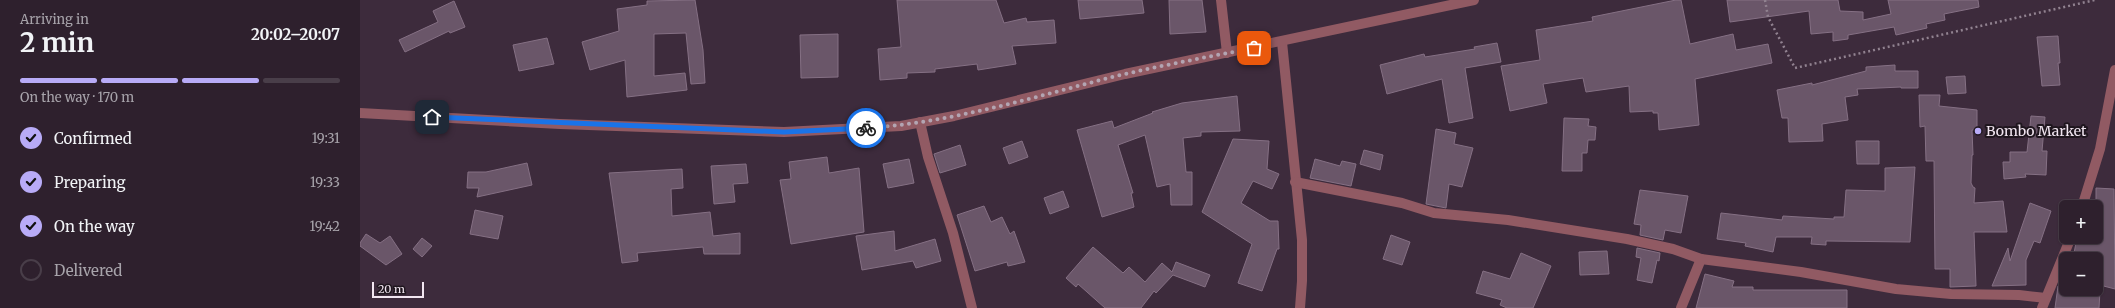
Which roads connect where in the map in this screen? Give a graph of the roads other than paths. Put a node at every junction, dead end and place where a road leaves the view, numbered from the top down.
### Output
1 (1221, 0) edge
2 (1474, 0) edge
3 (1282, 42) junction
4 (1227, 53) junction
5 (2115, 70) edge
6 (360, 113) edge
7 (920, 122) junction
8 (1295, 182) junction
9 (2084, 200) edge
10 (2068, 244) edge
11 (1701, 259) junction
12 (2046, 298) junction
13 (972, 308) edge
14 (1300, 308) edge
15 (1681, 308) edge
16 (2042, 308) edge

1 - 4 street
2 - 3 street
3 - 4 street
3 - 8 street
4 - 7 street
5 - 9 street
6 - 7 street
7 - 13 street
8 - 11 street
8 - 14 street
10 - 12 street
11 - 12 street
11 - 15 street
12 - 16 street

